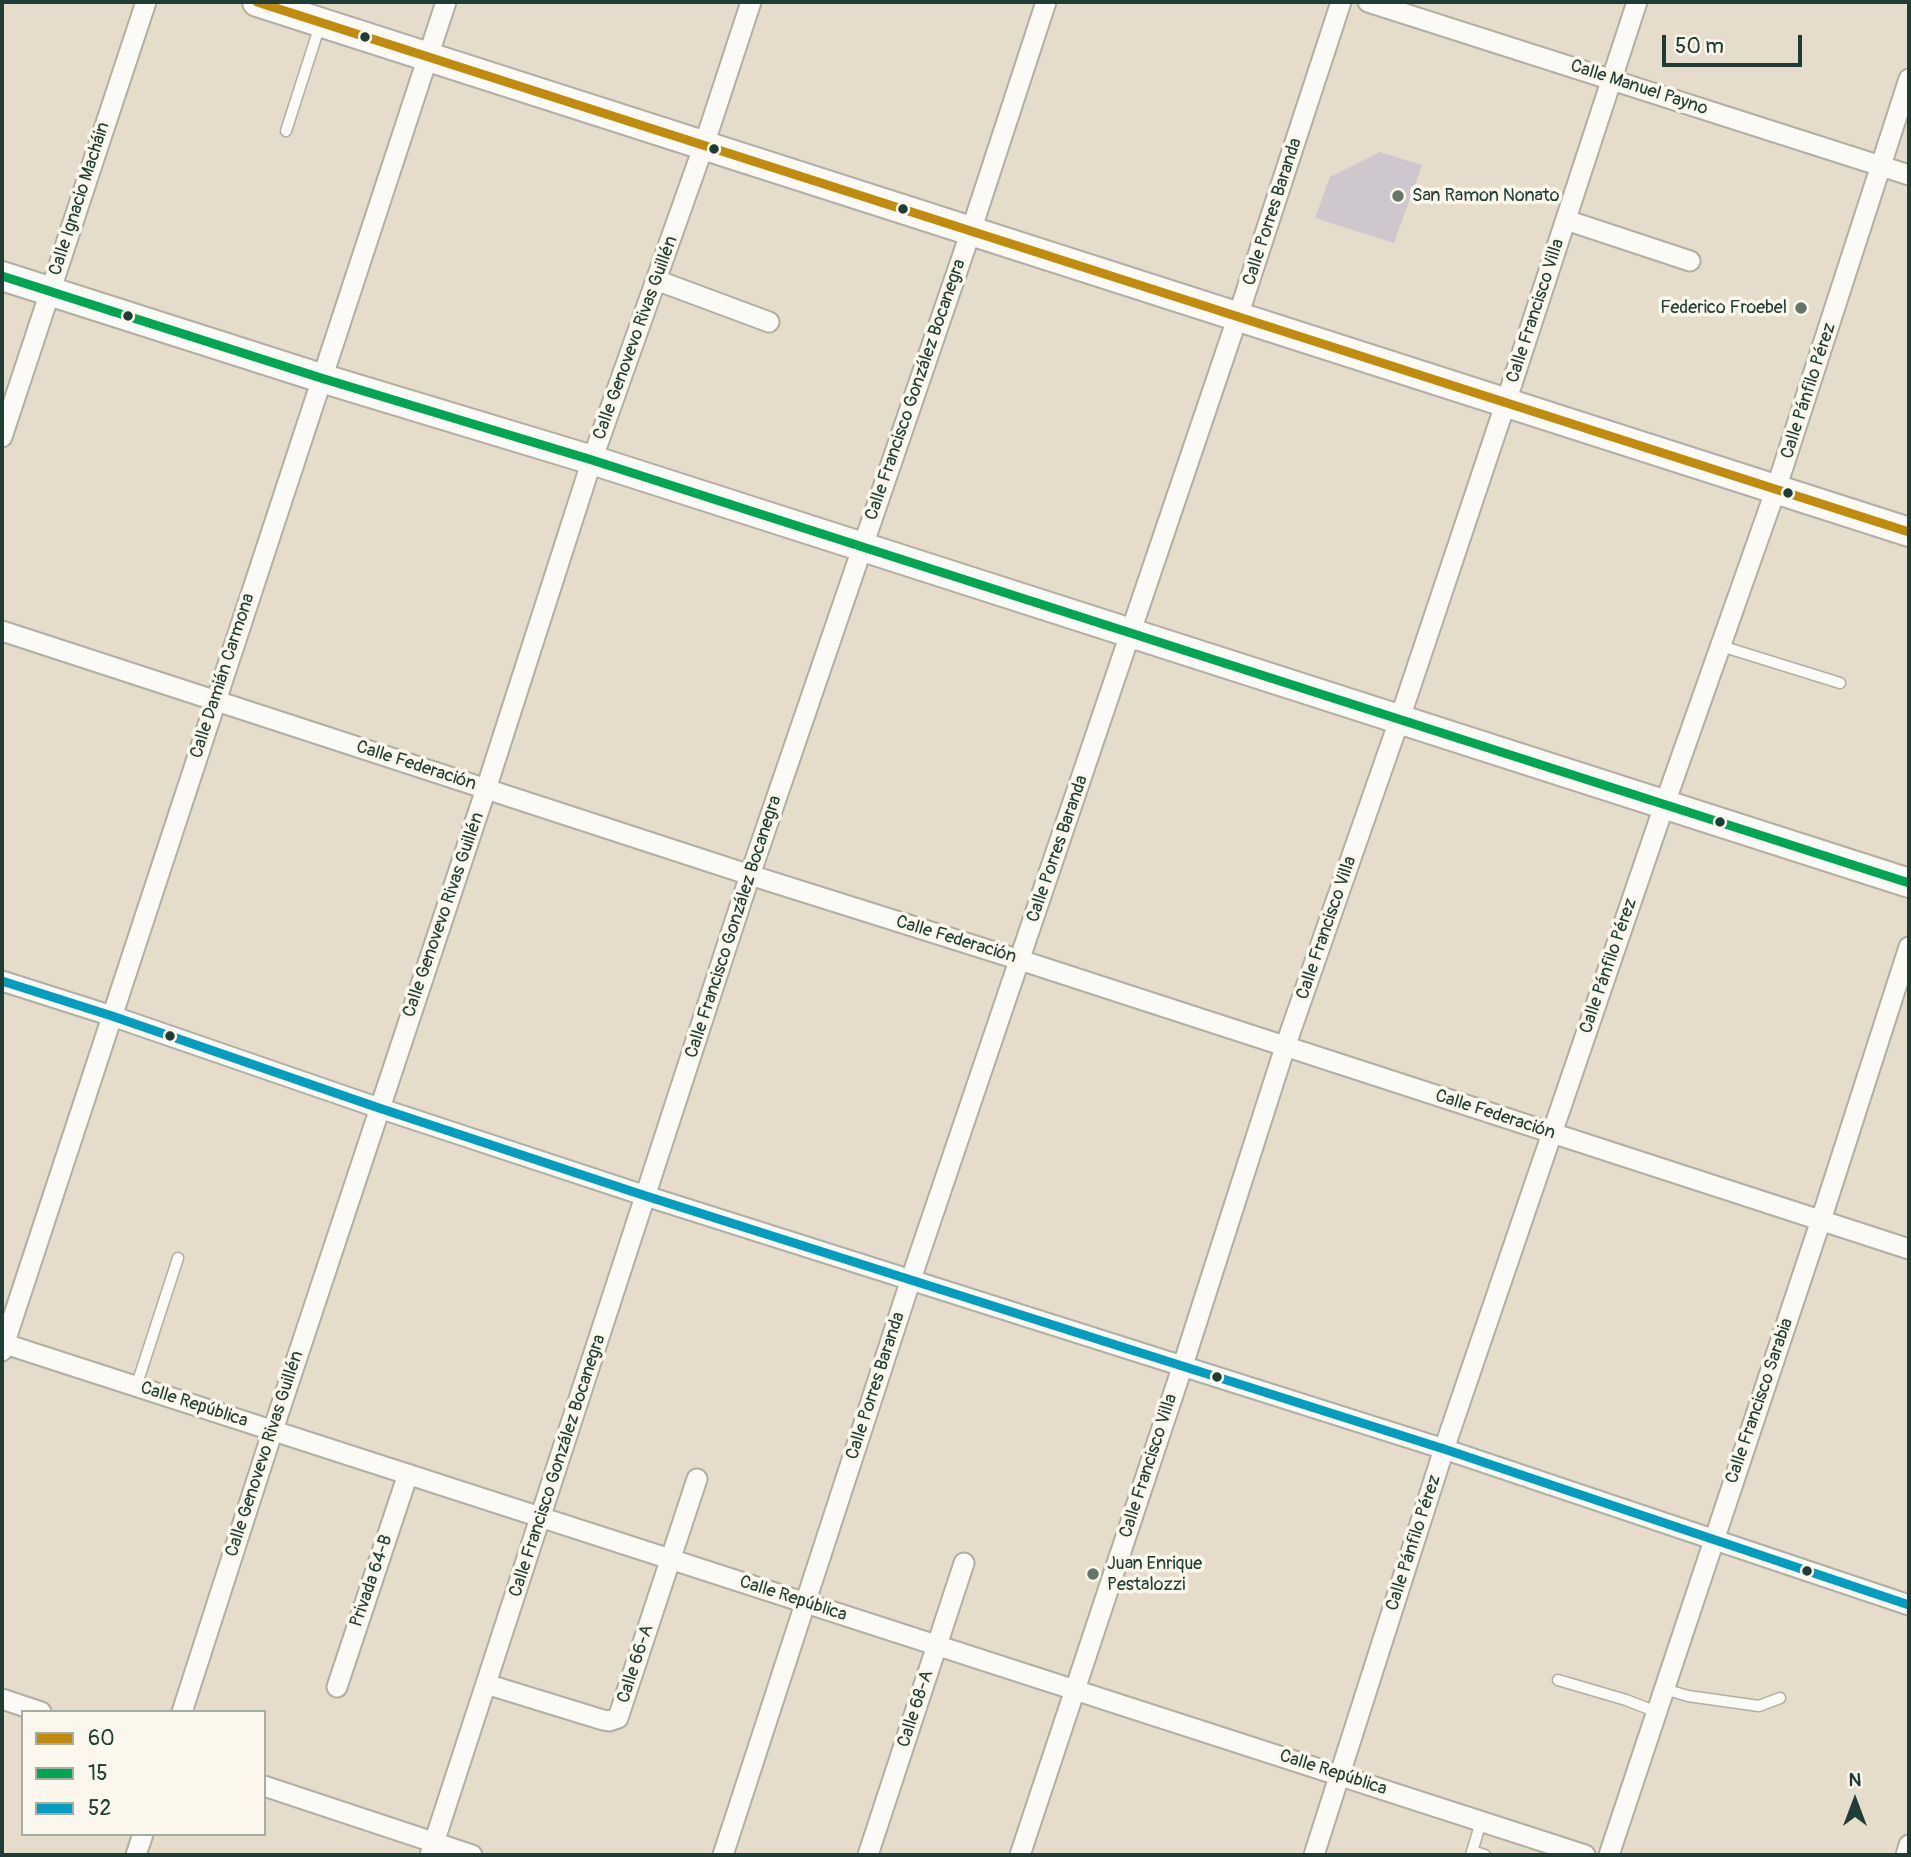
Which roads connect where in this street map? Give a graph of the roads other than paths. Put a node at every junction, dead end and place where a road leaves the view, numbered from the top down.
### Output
1 (146, 2) edge
2 (257, 2) edge
3 (446, 2) edge
4 (751, 2) edge
5 (1046, 2) edge
6 (1341, 2) edge
7 (1368, 2) edge
8 (1637, 2) edge
9 (321, 22) junction
10 (428, 57) junction
11 (1909, 79) edge
12 (1612, 80) junction
13 (286, 131) dead end
14 (705, 145) junction
15 (1882, 167) junction
16 (1909, 175) edge
17 (1566, 220) junction
18 (971, 231) junction
19 (1690, 261) dead end
20 (2, 276) edge
21 (656, 280) junction
22 (49, 292) junction
23 (1238, 317) junction
24 (769, 322) dead end
25 (321, 378) junction
26 (1506, 402) junction
27 (2, 437) edge
28 (592, 460) junction
29 (1776, 489) junction
30 (1909, 532) edge
31 (862, 547) junction
32 (2, 631) edge
33 (1130, 634) junction
34 (1721, 646) junction
35 (1840, 683) dead end
36 (215, 700) junction
37 (1400, 718) junction
38 (486, 789) junction
39 (1665, 803) junction
40 (750, 875) junction
41 (1909, 883) edge
42 (1909, 947) edge
43 (1020, 960) junction
44 (2, 981) edge
45 (112, 1016) junction
46 (1285, 1047) junction
47 (379, 1108) junction
48 (1552, 1133) junction
49 (646, 1196) junction
50 (1821, 1220) junction
51 (1909, 1249) edge
52 (178, 1258) dead end
53 (911, 1279) junction
54 (3, 1346) edge
55 (1183, 1365) junction
56 (136, 1387) junction
57 (273, 1430) junction
58 (1444, 1449) junction
59 (408, 1474) junction
60 (697, 1479) dead end
61 (541, 1517) junction
62 (1713, 1540) junction
63 (671, 1559) junction
64 (964, 1563) dead end
65 (806, 1603) junction
66 (1909, 1605) edge
67 (937, 1645) junction
68 (1559, 1680) dead end
69 (486, 1684) junction
70 (337, 1687) dead end
71 (1664, 1689) junction
72 (1075, 1690) junction
73 (1780, 1698) dead end
74 (2, 1699) edge
75 (35, 1710) edge
76 (183, 1710) edge
77 (1657, 1712) junction
78 (1339, 1775) junction
79 (266, 1787) edge
80 (1482, 1822) junction
81 (142, 1836) edge
82 (1909, 1844) edge
83 (432, 1849) edge
84 (1543, 1849) edge
85 (1472, 1853) edge
86 (136, 1855) edge
87 (472, 1855) edge
88 (723, 1855) edge
89 (868, 1855) edge
90 (1020, 1855) edge
91 (1314, 1855) edge
92 (1485, 1855) edge
93 (1585, 1855) edge
94 (1609, 1855) edge
95 (1906, 1855) edge

1 - 22 street, Calle Ignacio Macháin
2 - 9 street
3 - 10 street, Calle Damián Carmona
4 - 14 street, Calle Genovevo Rivas Guillén
5 - 18 street, Calle Francisco González Bocanegra
6 - 23 street, Calle Porres Baranda
7 - 12 street, Calle Manuel Payno
8 - 12 street, Calle Francisco Villa
9 - 10 street
9 - 13 lane
10 - 14 street
10 - 25 street, Calle Damián Carmona
11 - 15 street, Calle Pánfilo Pérez
12 - 15 street, Calle Manuel Payno
12 - 17 street, Calle Francisco Villa
14 - 18 street
14 - 21 street, Calle Genovevo Rivas Guillén
15 - 16 street, Calle Manuel Payno
15 - 29 street, Calle Pánfilo Pérez
17 - 19 street
17 - 26 street, Calle Francisco Villa
18 - 23 street
18 - 31 street, Calle Francisco González Bocanegra
20 - 22 street
21 - 24 street
21 - 28 street, Calle Genovevo Rivas Guillén
22 - 25 street
22 - 27 street, Calle Ignacio Macháin
23 - 26 street
23 - 33 street, Calle Porres Baranda
25 - 28 street
25 - 36 street, Calle Damián Carmona
26 - 29 street
26 - 37 street, Calle Francisco Villa
28 - 31 street
28 - 38 street, Calle Genovevo Rivas Guillén
29 - 30 street
29 - 34 street, Calle Pánfilo Pérez
31 - 33 street
31 - 40 street, Calle Francisco González Bocanegra
32 - 36 street, Calle Federación
33 - 37 street
33 - 43 street, Calle Porres Baranda
34 - 35 lane
34 - 39 street, Calle Pánfilo Pérez
36 - 38 street, Calle Federación
36 - 45 street, Calle Damián Carmona
37 - 39 street
37 - 46 street, Calle Francisco Villa
38 - 40 street, Calle Federación
38 - 47 street, Calle Genovevo Rivas Guillén
39 - 41 street
39 - 48 street, Calle Pánfilo Pérez
40 - 43 street, Calle Federación
40 - 49 street, Calle Francisco González Bocanegra
42 - 50 street, Calle Francisco Sarabia
43 - 46 street, Calle Federación
43 - 53 street, Calle Porres Baranda
44 - 45 street
45 - 47 street
45 - 54 street, Calle Damián Carmona
46 - 48 street, Calle Federación
46 - 55 street, Calle Francisco Villa
47 - 49 street
47 - 57 street, Calle Genovevo Rivas Guillén
48 - 50 street, Calle Federación
48 - 58 street, Calle Pánfilo Pérez
49 - 53 street
49 - 61 street, Calle Francisco González Bocanegra
50 - 51 street, Calle Federación
50 - 62 street, Calle Francisco Sarabia
52 - 56 lane
53 - 55 street
53 - 65 street, Calle Porres Baranda
54 - 56 street, Calle República
55 - 58 street
55 - 72 street, Calle Francisco Villa
56 - 57 street, Calle República
57 - 59 street, Calle República
57 - 76 street, Calle Genovevo Rivas Guillén
58 - 62 street
58 - 78 street, Calle Pánfilo Pérez
59 - 61 street, Calle República
59 - 70 street, Privada 64-B
60 - 63 street
61 - 63 street, Calle República
61 - 69 street, Calle Francisco González Bocanegra
62 - 66 street
62 - 71 street, Calle Francisco Sarabia
63 - 65 street, Calle República
63 - 69 street, Calle 66-A
64 - 67 street, Calle 68-A
65 - 67 street, Calle República
65 - 88 street, Calle Porres Baranda
67 - 72 street, Calle República
67 - 89 street, Calle 68-A
68 - 77 lane
69 - 83 street, Calle Francisco González Bocanegra
71 - 73 lane
71 - 77 street, Calle Francisco Sarabia
72 - 78 street, Calle República
72 - 90 street, Calle Francisco Villa
74 - 75 street
77 - 94 street, Calle Francisco Sarabia
78 - 80 street, Calle República
78 - 91 street, Calle Pánfilo Pérez
79 - 83 street
80 - 84 street, Calle República
80 - 85 lane
81 - 86 street
82 - 95 street
83 - 87 street
84 - 93 street, Calle República
85 - 92 lane

